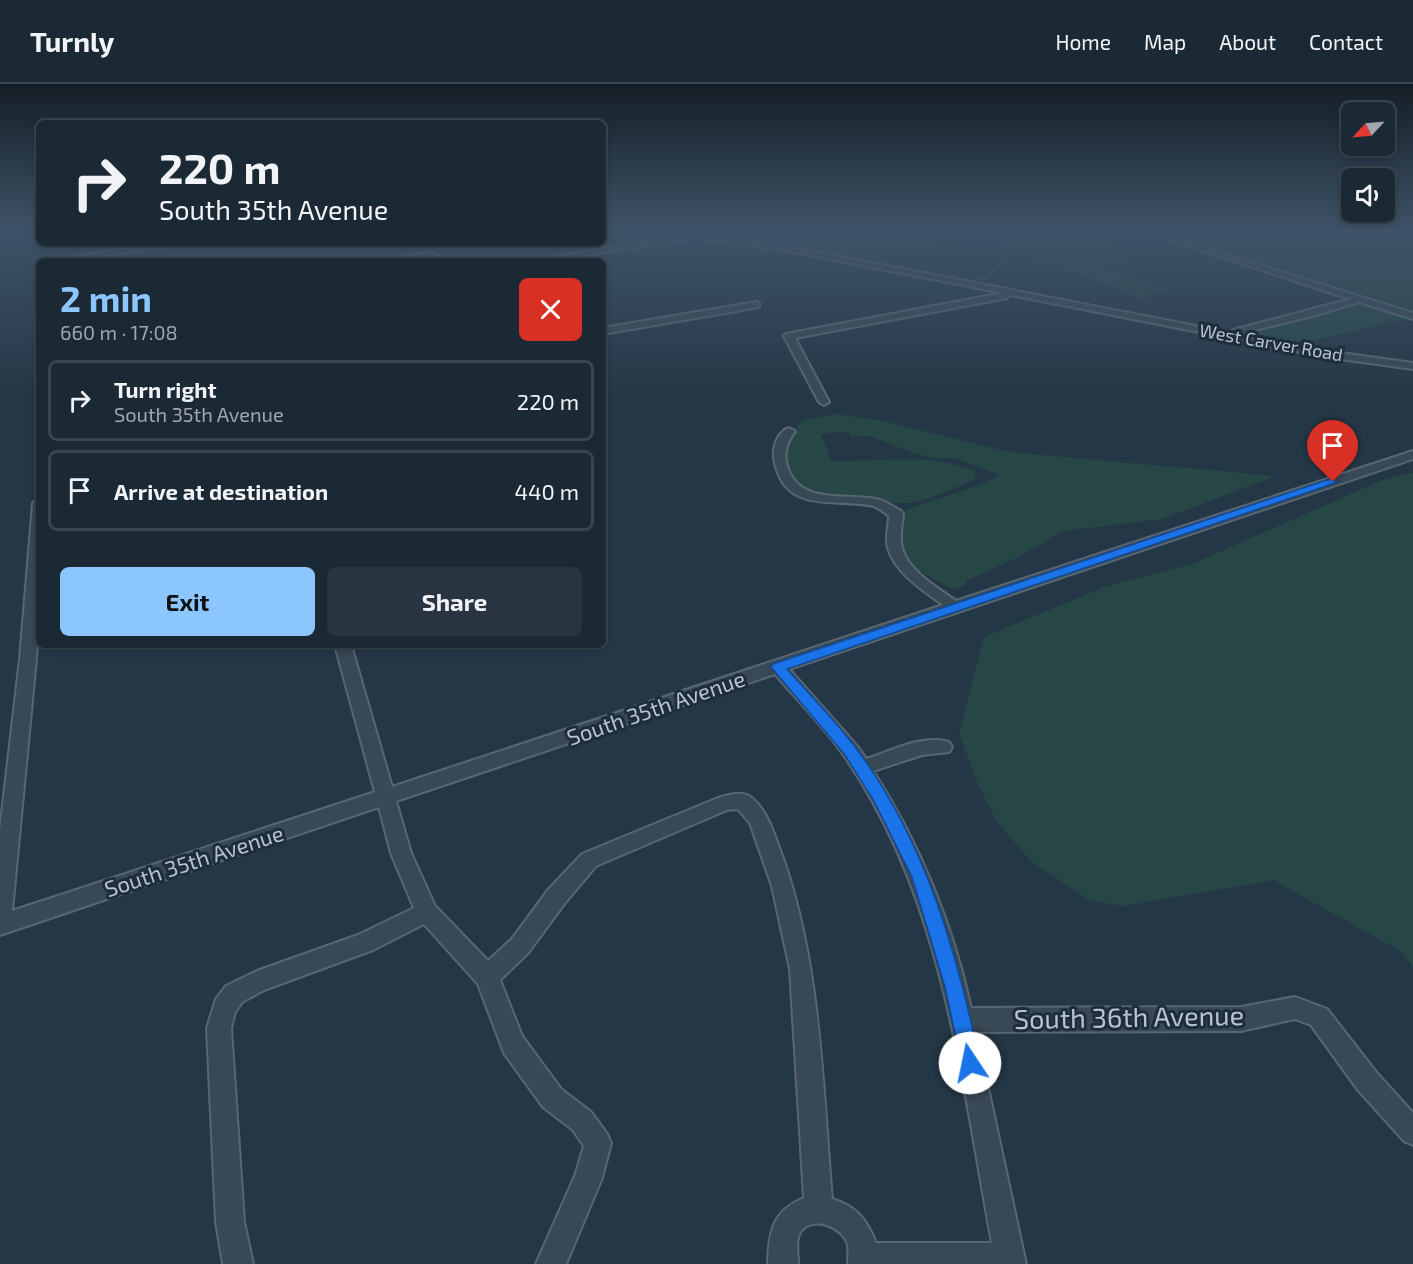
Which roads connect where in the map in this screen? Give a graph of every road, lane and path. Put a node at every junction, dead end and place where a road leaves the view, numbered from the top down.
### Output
1 (986, 287) edge
2 (1321, 287) edge
3 (1017, 293) junction
4 (1358, 299) junction
5 (756, 305) dead end
6 (1413, 316) edge
7 (606, 330) edge
8 (1236, 332) dead end
9 (1413, 366) edge
10 (824, 402) dead end
11 (789, 431) dead end
12 (1413, 455) edge
13 (36, 545) edge
14 (956, 608) junction
15 (343, 648) edge
16 (778, 667) junction
17 (944, 747) dead end
18 (861, 768) junction
19 (384, 799) junction
20 (428, 912) junction
21 (0, 925) edge
22 (487, 977) junction
23 (962, 1020) junction
24 (1413, 1132) edge
25 (819, 1208) junction
26 (864, 1260) edge
27 (1010, 1261) edge
28 (238, 1264) edge
29 (551, 1264) edge
30 (783, 1264) edge

1 - 3 street, West Carver Road
2 - 4 street
3 - 9 street, West Carver Road
3 - 10 street
4 - 6 street
4 - 8 street
5 - 7 street
11 - 14 street
12 - 14 street, South 35th Avenue
13 - 21 street
14 - 16 street, South 35th Avenue
15 - 19 street
16 - 18 street
16 - 19 street, South 35th Avenue
17 - 18 street
18 - 23 street
19 - 20 street
19 - 21 street, South 35th Avenue
20 - 22 street
20 - 28 street
22 - 25 street
22 - 29 street
23 - 24 street, South 36th Avenue
23 - 27 street
25 - 26 street
25 - 30 street
26 - 27 street

